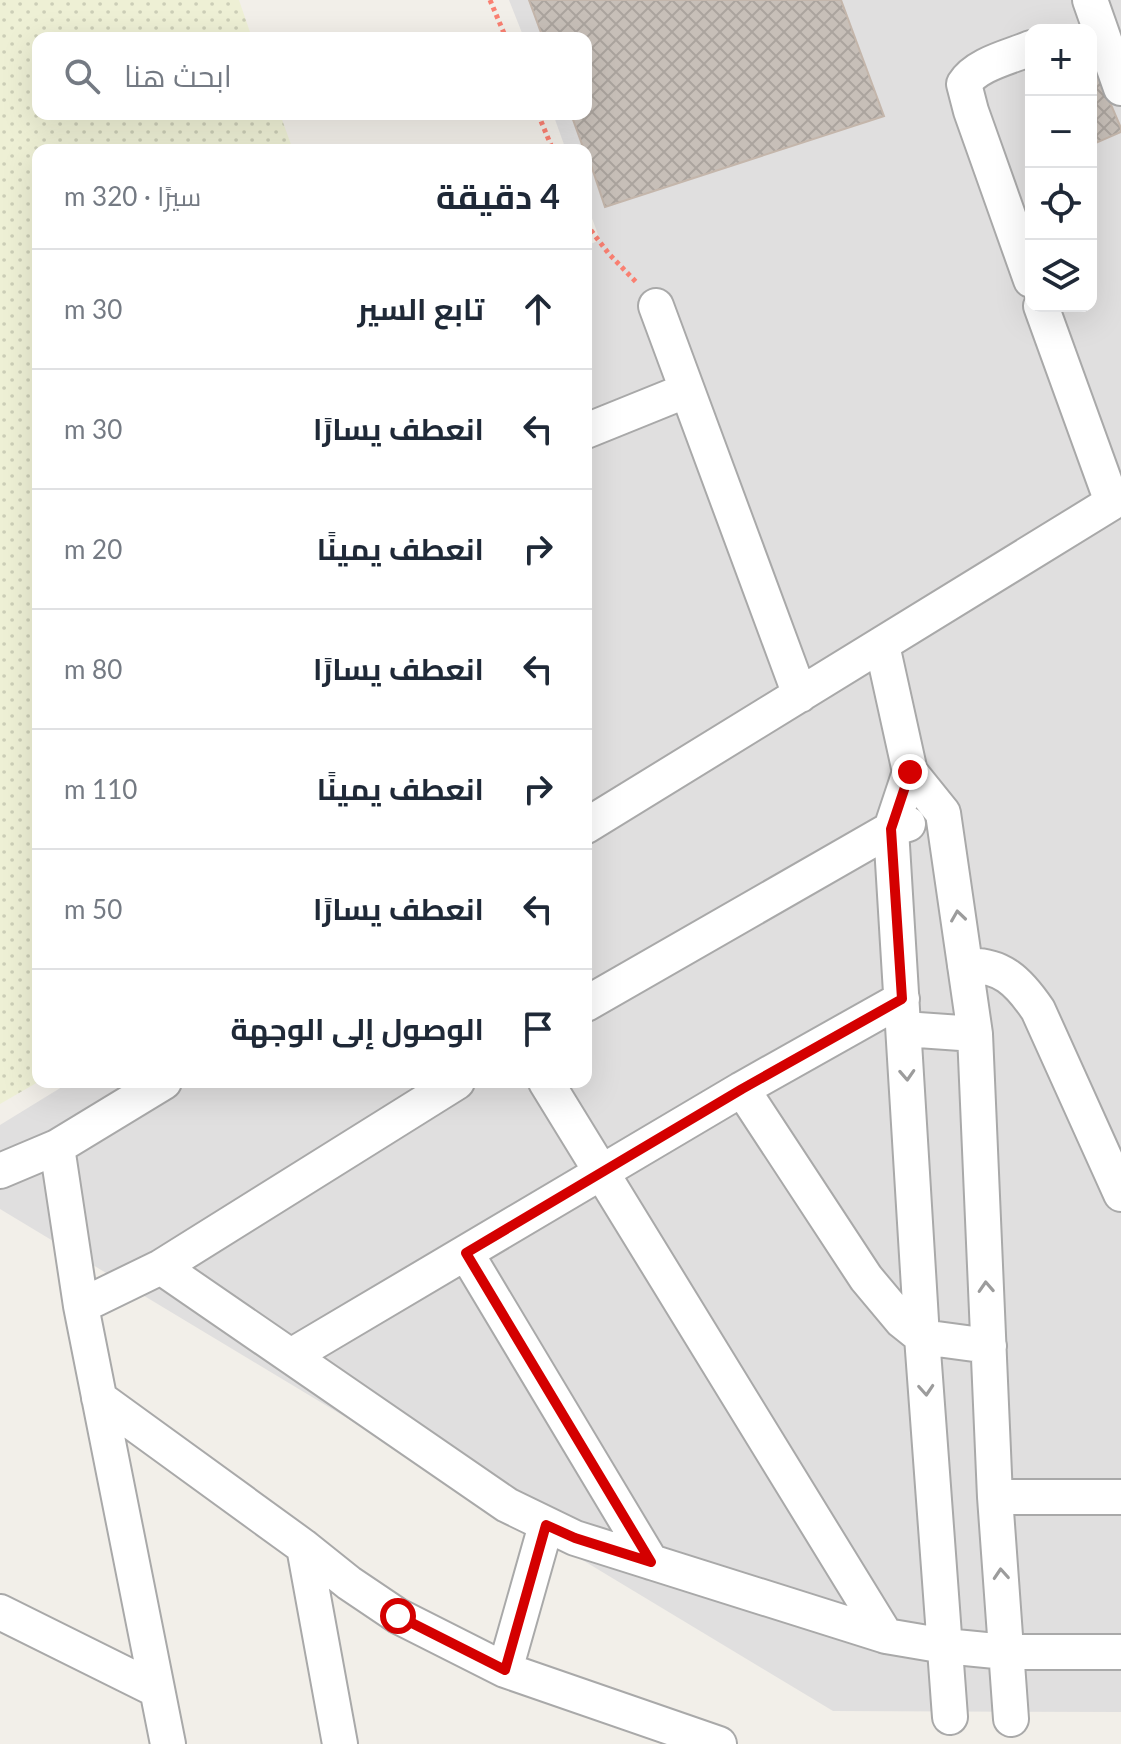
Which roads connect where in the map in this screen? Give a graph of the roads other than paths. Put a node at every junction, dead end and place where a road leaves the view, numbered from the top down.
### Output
1 (1087, 17) edge
2 (1025, 51) edge
3 (1121, 88) edge
4 (1025, 263) edge
5 (656, 306) road end
6 (1043, 312) edge
7 (685, 391) junction
8 (592, 429) edge
9 (1117, 499) edge
10 (882, 645) junction
11 (800, 695) junction
12 (910, 772) junction
13 (943, 813) junction
14 (592, 822) edge
15 (891, 829) junction
16 (965, 966) junction
17 (592, 1001) edge
18 (903, 1014) junction
19 (975, 1034) junction
20 (154, 1088) edge
21 (447, 1088) edge
22 (550, 1088) edge
23 (742, 1089) junction
24 (57, 1147) junction
25 (0, 1171) edge
26 (602, 1173) junction
27 (1121, 1194) edge
28 (466, 1253) junction
29 (161, 1267) junction
30 (81, 1306) junction
31 (922, 1337) junction
32 (989, 1346) junction
33 (291, 1356) junction
34 (99, 1398) junction
35 (995, 1497) junction
36 (1121, 1497) edge
37 (546, 1525) junction
38 (304, 1547) junction
39 (651, 1562) junction
40 (0, 1612) edge
41 (886, 1636) junction
42 (945, 1646) junction
43 (1006, 1652) junction
44 (1121, 1652) edge
45 (505, 1670) junction
46 (157, 1690) junction
47 (950, 1717) dead end
48 (1011, 1719) dead end
49 (168, 1744) edge
50 (340, 1744) edge
51 (719, 1744) edge

1 - 3 street
2 - 4 street
5 - 7 street
6 - 9 street
7 - 8 street
7 - 11 street
9 - 10 street
10 - 11 street
10 - 12 street
11 - 14 street
12 - 13 street
12 - 15 street
13 - 15 street
16 -> 13 street
15 - 17 street
15 - 18 street
16 - 19 street
16 - 27 street
18 - 19 street
18 - 23 street
18 -> 31 street
32 -> 19 street
20 - 24 street
21 - 29 street
22 - 26 street
23 - 26 street
23 - 31 street
24 - 25 street
24 - 30 street
26 - 28 street
26 - 41 street
28 - 33 street
28 - 39 street
29 - 30 street
29 - 33 street
30 - 34 street
31 - 32 street
31 -> 42 street
32 - 35 street
33 - 37 street
34 - 38 street
34 - 46 street
35 - 36 street
43 -> 35 street
37 - 39 street
37 - 45 street
38 - 45 street
38 - 50 street
39 - 41 street
40 - 46 street
41 - 42 street
42 - 43 street
42 - 47 street
43 - 44 street
43 - 48 street
45 - 51 street
46 - 49 street

